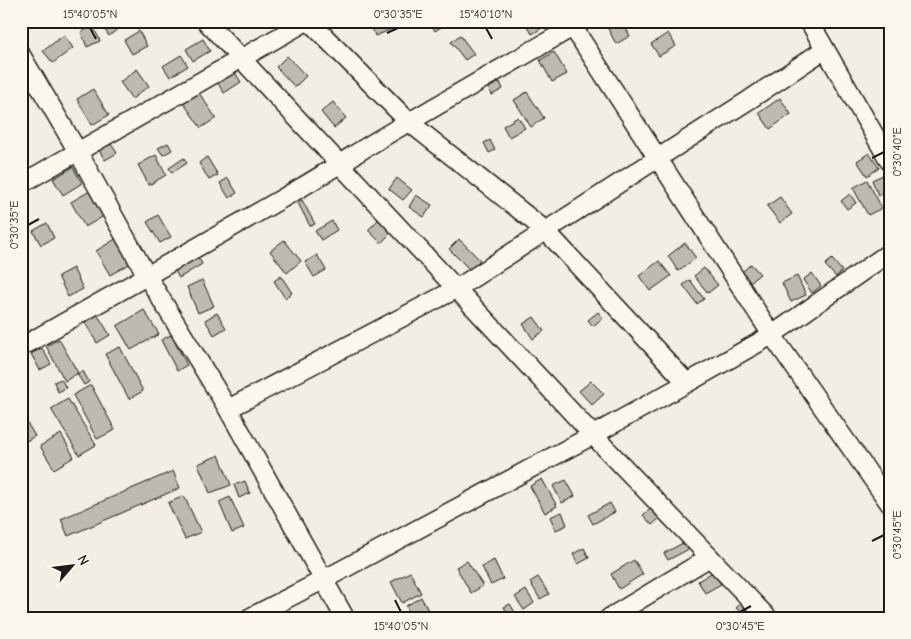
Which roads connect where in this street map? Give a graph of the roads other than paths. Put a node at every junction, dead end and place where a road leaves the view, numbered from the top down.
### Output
1 (206, 21) edge
2 (308, 21) edge
3 (809, 21) edge
4 (575, 23) edge
5 (825, 49) junction
6 (21, 55) edge
7 (240, 58) junction
8 (409, 122) junction
9 (78, 152) junction
10 (658, 158) junction
11 (890, 162) edge
12 (340, 165) junction
13 (21, 184) edge
14 (546, 231) junction
15 (890, 252) edge
16 (147, 276) junction
17 (456, 289) junction
18 (772, 335) junction
19 (21, 347) edge
20 (687, 383) junction
21 (228, 409) junction
22 (593, 435) junction
23 (890, 504) edge
24 (710, 557) junction
25 (323, 580) junction
26 (249, 618) edge
27 (345, 618) edge
28 (609, 618) edge
29 (768, 618) edge

1 - 7 street
2 - 7 street
2 - 8 street
3 - 5 street
4 - 8 street
4 - 10 street
5 - 10 street
5 - 11 street
6 - 9 street
7 - 9 street
7 - 12 street
8 - 12 street
8 - 14 street
9 - 13 street
9 - 16 street
10 - 14 street
10 - 18 street
12 - 16 street
12 - 17 street
14 - 17 street
14 - 20 street
15 - 18 street
16 - 19 street
16 - 21 street
17 - 21 street
17 - 22 street
18 - 20 street
18 - 23 street
20 - 22 street
21 - 25 street
22 - 24 street
22 - 25 street
24 - 28 street
24 - 29 street
25 - 26 street
25 - 27 street

